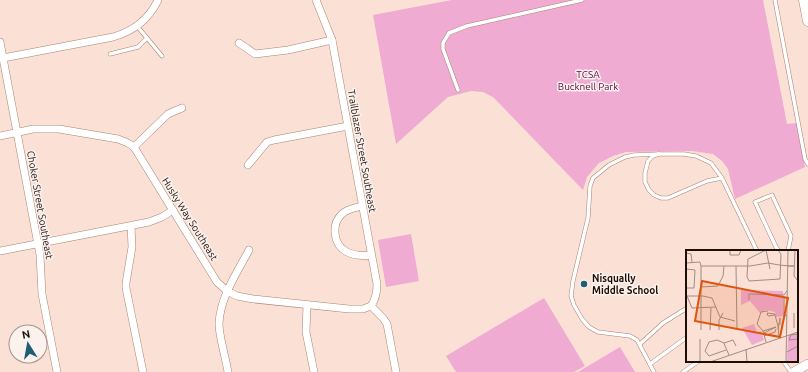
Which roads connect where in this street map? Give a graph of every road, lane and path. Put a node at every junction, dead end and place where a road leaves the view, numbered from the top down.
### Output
1 (158, 0) edge
2 (316, 0) edge
3 (582, 0) edge
4 (774, 0) edge
5 (804, 0) edge
6 (808, 21) edge
7 (137, 26) junction
8 (147, 38) junction
9 (332, 40) junction
10 (0, 42) edge
11 (239, 43) dead end
12 (110, 54) dead end
13 (162, 56) dead end
14 (3, 58) junction
15 (458, 90) dead end
16 (182, 108) dead end
17 (348, 126) junction
18 (16, 132) junction
19 (0, 136) edge
20 (134, 147) junction
21 (659, 154) junction
22 (808, 164) edge
23 (248, 165) dead end
24 (722, 178) junction
25 (362, 206) junction
26 (173, 210) junction
27 (131, 226) junction
28 (38, 244) junction
29 (249, 250) dead end
30 (757, 250) edge
31 (778, 250) edge
32 (788, 250) edge
33 (0, 251) edge
34 (371, 255) junction
35 (227, 291) junction
36 (307, 305) junction
37 (371, 306) junction
38 (686, 309) edge
39 (686, 338) edge
40 (640, 344) junction
41 (698, 362) edge
42 (784, 362) edge
43 (650, 364) junction
44 (808, 364) edge
45 (57, 372) edge
46 (143, 372) edge
47 (228, 372) edge
48 (314, 372) edge
49 (396, 372) edge
50 (654, 372) edge
51 (683, 372) edge
52 (791, 372) edge
53 (794, 372) edge

1 - 7 street
2 - 9 street, Trailblazer Street Southeast
3 - 15 lane
4 - 22 lane
5 - 6 main road
7 - 8 lane
7 - 14 street
8 - 12 lane
8 - 13 lane
9 - 11 street
9 - 17 street, Trailblazer Street Southeast
10 - 14 street, Choker Street Southeast
14 - 18 street, Choker Street Southeast
16 - 20 street
17 - 23 street
17 - 25 street, Trailblazer Street Southeast
18 - 19 street
18 - 20 street
18 - 28 street, Choker Street Southeast
20 - 26 street, Husky Way Southeast
21 - 24 lane
21 - 24 lane
21 - 40 lane
24 - 30 lane
25 - 34 street, Trailblazer Street Southeast
25 - 34 street
26 - 27 street
26 - 35 street, Husky Way Southeast
27 - 28 street
27 - 46 street
28 - 33 street
28 - 45 street, Choker Street Southeast
29 - 35 street
31 - 32 lane
34 - 37 street, Trailblazer Street Southeast
35 - 36 street, Husky Way Southeast
35 - 47 street
36 - 37 street, Husky Way Southeast
36 - 48 street
37 - 49 street
38 - 40 lane
39 - 43 lane
40 - 43 lane
41 - 51 lane
42 - 52 lane
43 - 50 lane
44 - 53 street

